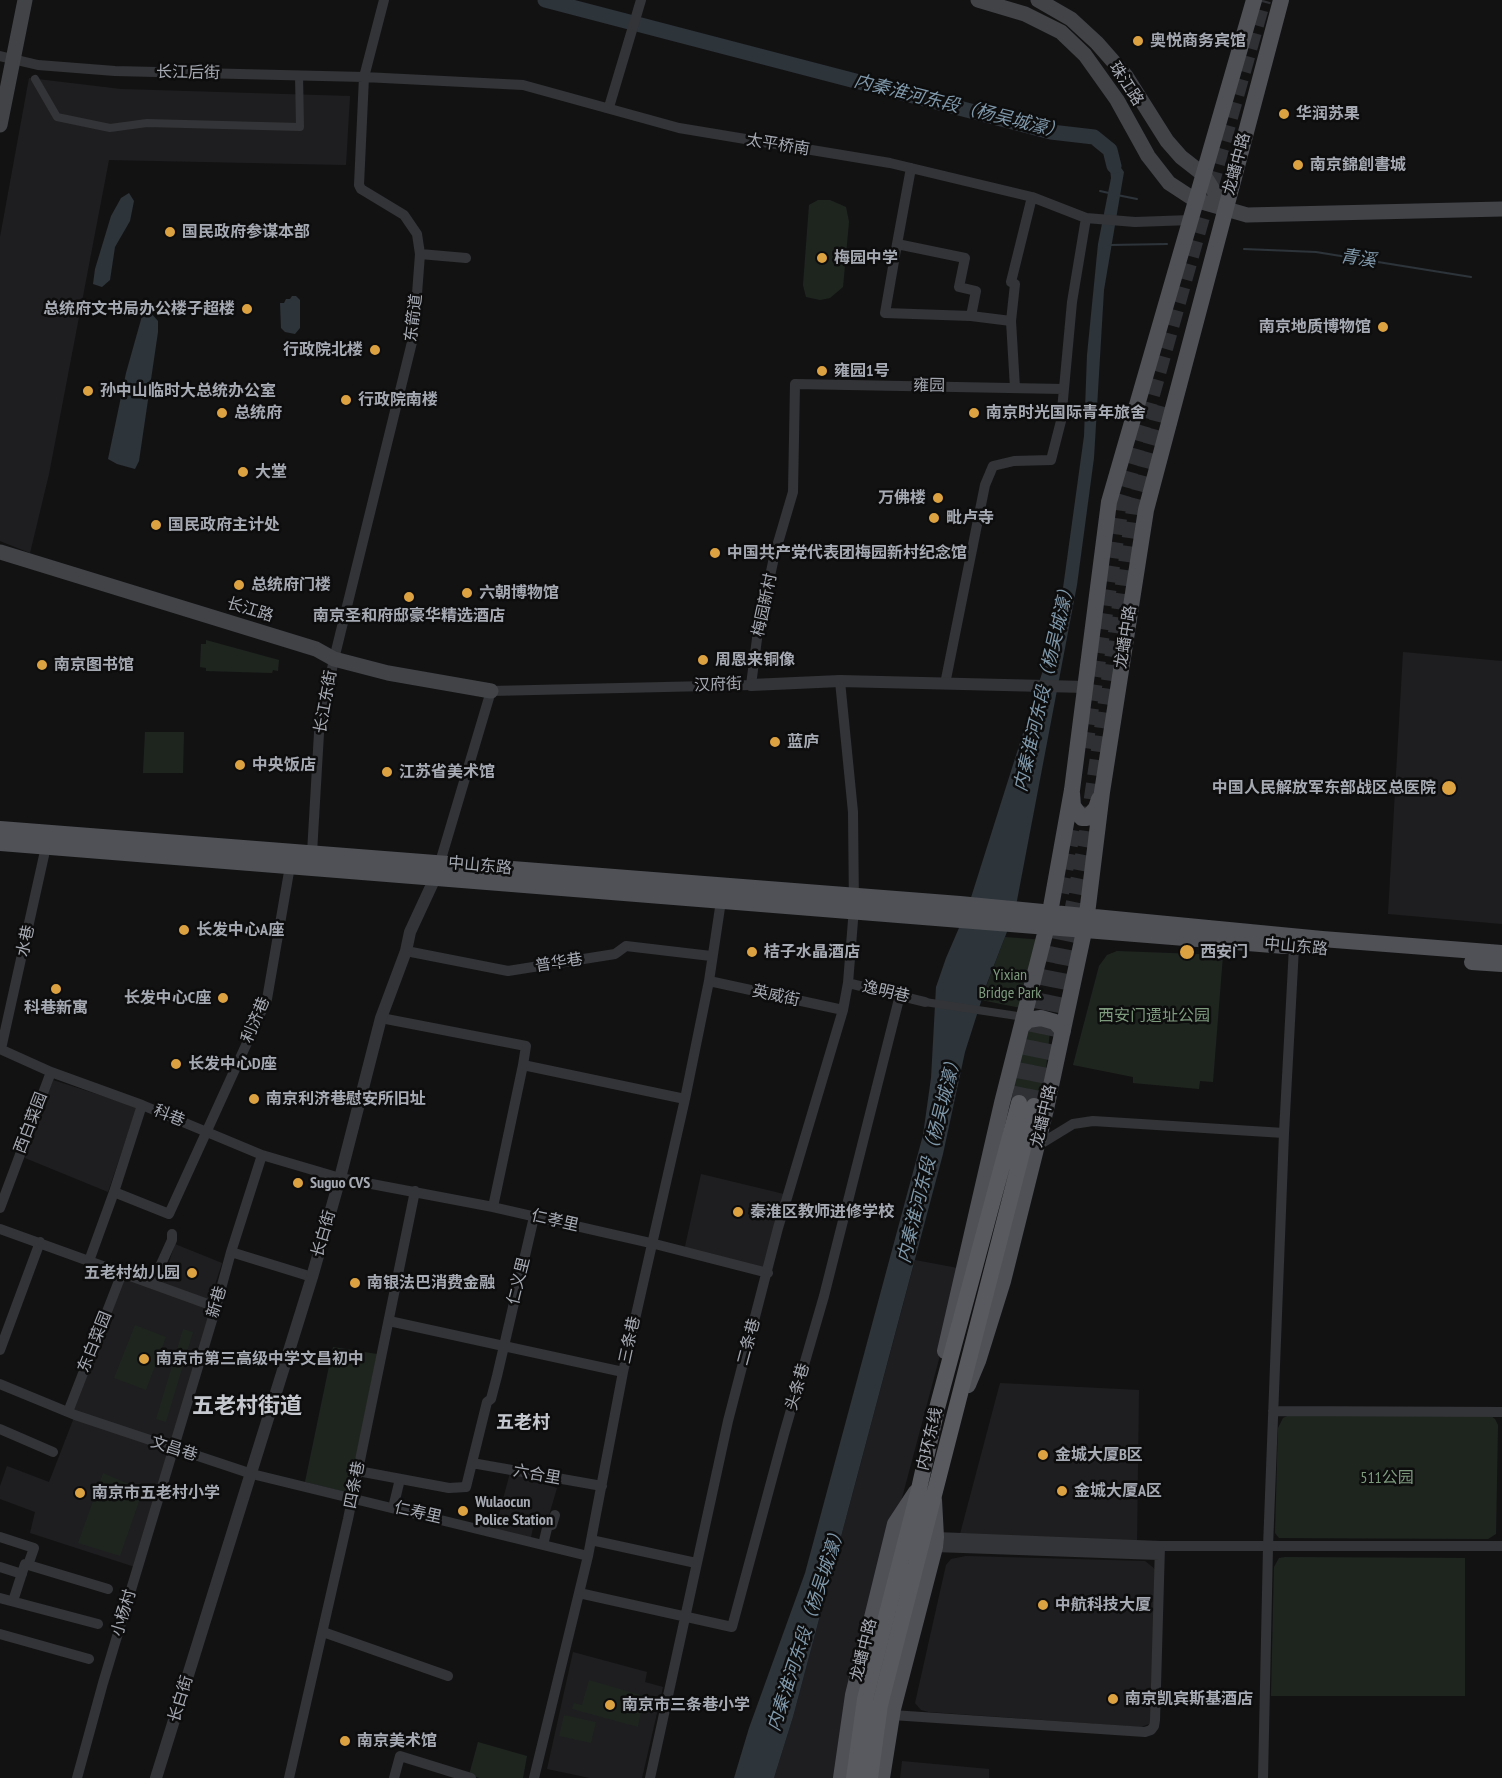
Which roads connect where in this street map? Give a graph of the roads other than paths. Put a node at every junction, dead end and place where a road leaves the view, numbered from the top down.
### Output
1 (25, 0) edge
2 (384, 0) edge
3 (978, 0) edge
4 (1038, 0) edge
5 (1254, 0) edge
6 (1281, 0) edge
7 (638, 3) edge
8 (6, 58) edge
9 (299, 75) junction
10 (364, 77) junction
11 (35, 79) dead end
12 (609, 107) junction
13 (0, 124) edge
14 (911, 168) junction
15 (1204, 175) junction
16 (1032, 197) junction
17 (1195, 200) junction
18 (1502, 208) edge
19 (1225, 209) junction
20 (1086, 218) junction
21 (1191, 220) junction
22 (897, 244) junction
23 (420, 254) junction
24 (466, 258) dead end
25 (971, 316) junction
26 (1011, 321) junction
27 (795, 384) joint
28 (1015, 388) junction
29 (1064, 388) junction
30 (0, 552) edge
31 (333, 659) junction
32 (840, 681) junction
33 (751, 684) junction
34 (945, 684) junction
35 (1086, 687) junction
36 (491, 691) junction
37 (1072, 790) junction
38 (1102, 792) junction
39 (0, 829) edge
40 (47, 839) junction
41 (0, 843) edge
42 (312, 853) junction
43 (290, 866) junction
44 (437, 870) junction
45 (721, 901) junction
46 (854, 905) junction
47 (1048, 919) junction
48 (1085, 923) junction
49 (1294, 947) junction
50 (406, 951) junction
51 (1502, 953) edge
52 (711, 956) junction
53 (1502, 964) edge
54 (709, 981) junction
55 (848, 983) junction
56 (900, 995) junction
57 (925, 1002) joint
58 (843, 1010) junction
59 (381, 1018) junction
60 (1023, 1021) junction
61 (1063, 1031) junction
62 (0, 1049) edge
63 (523, 1065) junction
64 (51, 1072) junction
65 (685, 1099) junction
66 (142, 1105) junction
67 (205, 1131) junction
68 (1284, 1133) junction
69 (1037, 1146) junction
70 (262, 1155) junction
71 (340, 1178) junction
72 (415, 1191) junction
73 (114, 1192) junction
74 (493, 1207) junction
75 (0, 1208) edge
76 (534, 1217) junction
77 (0, 1228) edge
78 (172, 1234) dead end
79 (40, 1242) junction
80 (651, 1243) junction
81 (231, 1252) junction
82 (89, 1261) junction
83 (122, 1273) junction
84 (768, 1273) junction
85 (312, 1277) junction
86 (152, 1284) junction
87 (216, 1307) junction
88 (389, 1321) junction
89 (504, 1345) junction
90 (0, 1350) edge
91 (623, 1372) junction
92 (0, 1384) edge
93 (937, 1408) junction
94 (68, 1412) junction
95 (1273, 1412) junction
96 (1502, 1412) edge
97 (951, 1428) junction
98 (0, 1430) edge
99 (172, 1449) junction
100 (53, 1452) dead end
101 (472, 1463) junction
102 (358, 1471) junction
103 (252, 1474) junction
104 (400, 1479) junction
105 (602, 1486) junction
106 (926, 1491) junction
107 (353, 1498) junction
108 (393, 1508) junction
109 (555, 1515) dead end
110 (0, 1537) edge
111 (591, 1540) junction
112 (935, 1542) junction
113 (543, 1545) junction
114 (1502, 1546) edge
115 (1268, 1547) junction
116 (1159, 1551) junction
117 (588, 1556) junction
118 (696, 1563) junction
119 (0, 1567) edge
120 (25, 1570) junction
121 (108, 1589) dead end
122 (579, 1593) junction
123 (0, 1598) edge
124 (13, 1601) junction
125 (684, 1617) junction
126 (98, 1624) dead end
127 (323, 1632) junction
128 (0, 1634) edge
129 (89, 1659) dead end
130 (448, 1676) dead end
131 (892, 1715) junction
132 (77, 1778) edge
133 (156, 1778) edge
134 (289, 1778) edge
135 (394, 1778) edge
136 (471, 1778) edge
137 (534, 1778) edge
138 (650, 1778) edge
139 (841, 1778) edge
140 (854, 1778) edge
141 (870, 1778) edge
142 (882, 1778) edge
143 (1263, 1778) edge

1 - 8 main road
2 - 10 street, 东箭道
3 - 17 main road, 珠江路
4 - 15 main road, 珠江路
5 - 15 main road, 龙蟠中路
6 - 19 main road, 龙蟠中路
7 - 12 street
8 - 9 street, 长江后街
8 - 13 main road
9 - 10 street, 长江后街
9 - 11 street
10 - 12 street, 太平桥南
10 - 23 street, 东箭道
12 - 14 street, 太平桥南
14 - 16 street, 太平桥南
14 - 22 street
15 - 17 main road, 龙蟠中路
15 - 19 main road, 珠江路
16 - 20 street, 太平桥南
16 - 26 street
17 - 19 main road, 珠江路
17 - 21 main road, 龙蟠中路
18 - 19 main road, 珠江路
19 - 38 main road, 龙蟠中路
20 - 21 street, 太平桥南
20 - 29 street
21 - 35 main road, 龙蟠中路
22 - 25 street
22 - 25 street
23 - 24 street
23 - 31 street, 东箭道
25 - 26 street
26 - 28 street
27 - 28 street, 雍园
27 - 33 street, 梅园新村
28 - 29 street, 雍园
29 - 34 street
30 - 31 main road, 长江路
31 - 36 main road, 长江路
31 - 42 street, 长江东街
32 - 33 street, 汉府街
32 - 34 street, 汉府街
32 - 46 street
33 - 36 street, 汉府街
34 - 35 street, 汉府街
35 - 37 main road, 龙蟠中路
36 - 44 street, 长白街
37 - 38 main road
37 - 47 main road, 龙蟠中路
38 - 48 main road, 龙蟠中路
39 - 40 main road, 中山东路
40 - 41 main road, 中山东路
40 - 42 main road, 中山东路
40 - 43 main road, 中山东路
40 - 62 street, 水巷
42 - 44 main road, 中山东路
43 - 44 main road, 中山东路
43 - 67 street, 利济巷
44 - 45 main road, 中山东路
44 - 46 main road, 中山东路
44 - 50 street, 长白街
45 - 46 main road, 中山东路
45 - 52 street, 三条巷
46 - 47 main road, 中山东路
46 - 55 street, 二条巷
47 - 48 main road, 中山东路
47 - 60 main road, 龙蟠中路
48 - 49 main road, 中山东路
48 - 51 main road, 中山东路
48 - 61 main road, 龙蟠中路
49 - 53 main road, 中山东路
49 - 68 street
50 - 52 street, 普华巷
50 - 59 street, 长白街
52 - 54 street, 三条巷
54 - 58 street, 英威街
54 - 65 street, 三条巷
55 - 56 street, 逸明巷
55 - 58 street, 二条巷
56 - 57 street, 逸明巷
56 - 125 street, 头条巷
57 - 60 street
58 - 84 street, 二条巷
59 - 63 street
59 - 71 street, 长白街
60 - 61 main road
60 - 93 main road, 龙蟠中路
61 - 69 main road, 龙蟠中路
62 - 64 street, 科巷
63 - 65 street
63 - 74 street
64 - 66 street, 科巷
64 - 75 street, 西白菜园
65 - 80 street, 三条巷
66 - 67 street, 科巷
66 - 73 street
67 - 70 street, 科巷
67 - 73 street, 利济巷
68 - 69 street
68 - 95 street
69 - 97 main road, 龙蟠中路
70 - 71 street, 科巷
70 - 81 street, 新巷
71 - 72 street, 仁孝里
71 - 85 street, 长白街
72 - 74 street, 仁孝里
72 - 88 street, 四条巷
73 - 82 street
74 - 76 street, 仁孝里
76 - 80 street, 仁孝里
76 - 89 street, 仁义里
77 - 79 street
78 - 86 street
79 - 82 street
79 - 90 street
80 - 84 street, 仁孝里
80 - 91 street, 三条巷
81 - 85 street
81 - 87 street, 新巷
82 - 83 street
83 - 86 street
83 - 94 street, 东白菜园
84 - 118 street, 二条巷
85 - 103 street, 长白街
86 - 87 street
87 - 99 street, 新巷
88 - 89 street
88 - 102 street, 四条巷
89 - 91 street
89 - 101 street, 仁义里
91 - 105 street, 三条巷
92 - 94 street, 文昌巷
93 - 97 highway, 内环东线
93 - 106 highway, 内环东线
94 - 99 street, 文昌巷
95 - 96 street
95 - 115 street
97 - 106 highway, 内环东线
98 - 100 street
99 - 103 street, 文昌巷
99 - 132 street, 小杨村
101 - 104 street, 仁义里
101 - 105 street, 六合里
102 - 104 street
102 - 107 street, 四条巷
103 - 107 street, 文昌巷
103 - 133 street, 长白街
104 - 108 street
105 - 111 street, 三条巷
106 - 112 main road
106 - 139 main road, 龙蟠中路
106 - 140 highway, 内环东线
106 - 141 highway, 内环东线
107 - 108 street, 仁寿里
107 - 127 street, 四条巷
108 - 113 street, 仁寿里
109 - 113 street
110 - 120 street
111 - 117 street, 三条巷
111 - 118 street
112 - 116 street
112 - 131 main road
113 - 117 street, 仁寿里
114 - 115 street
115 - 116 street
115 - 143 street
116 - 131 street
117 - 122 street, 三条巷
118 - 125 street, 二条巷
119 - 120 street
120 - 121 street
120 - 124 street
122 - 125 street, 头条巷
122 - 137 street, 三条巷
123 - 124 street
124 - 126 street
125 - 138 street, 二条巷
127 - 130 street
127 - 134 street, 四条巷
128 - 129 street
131 - 142 main road
135 - 136 street

